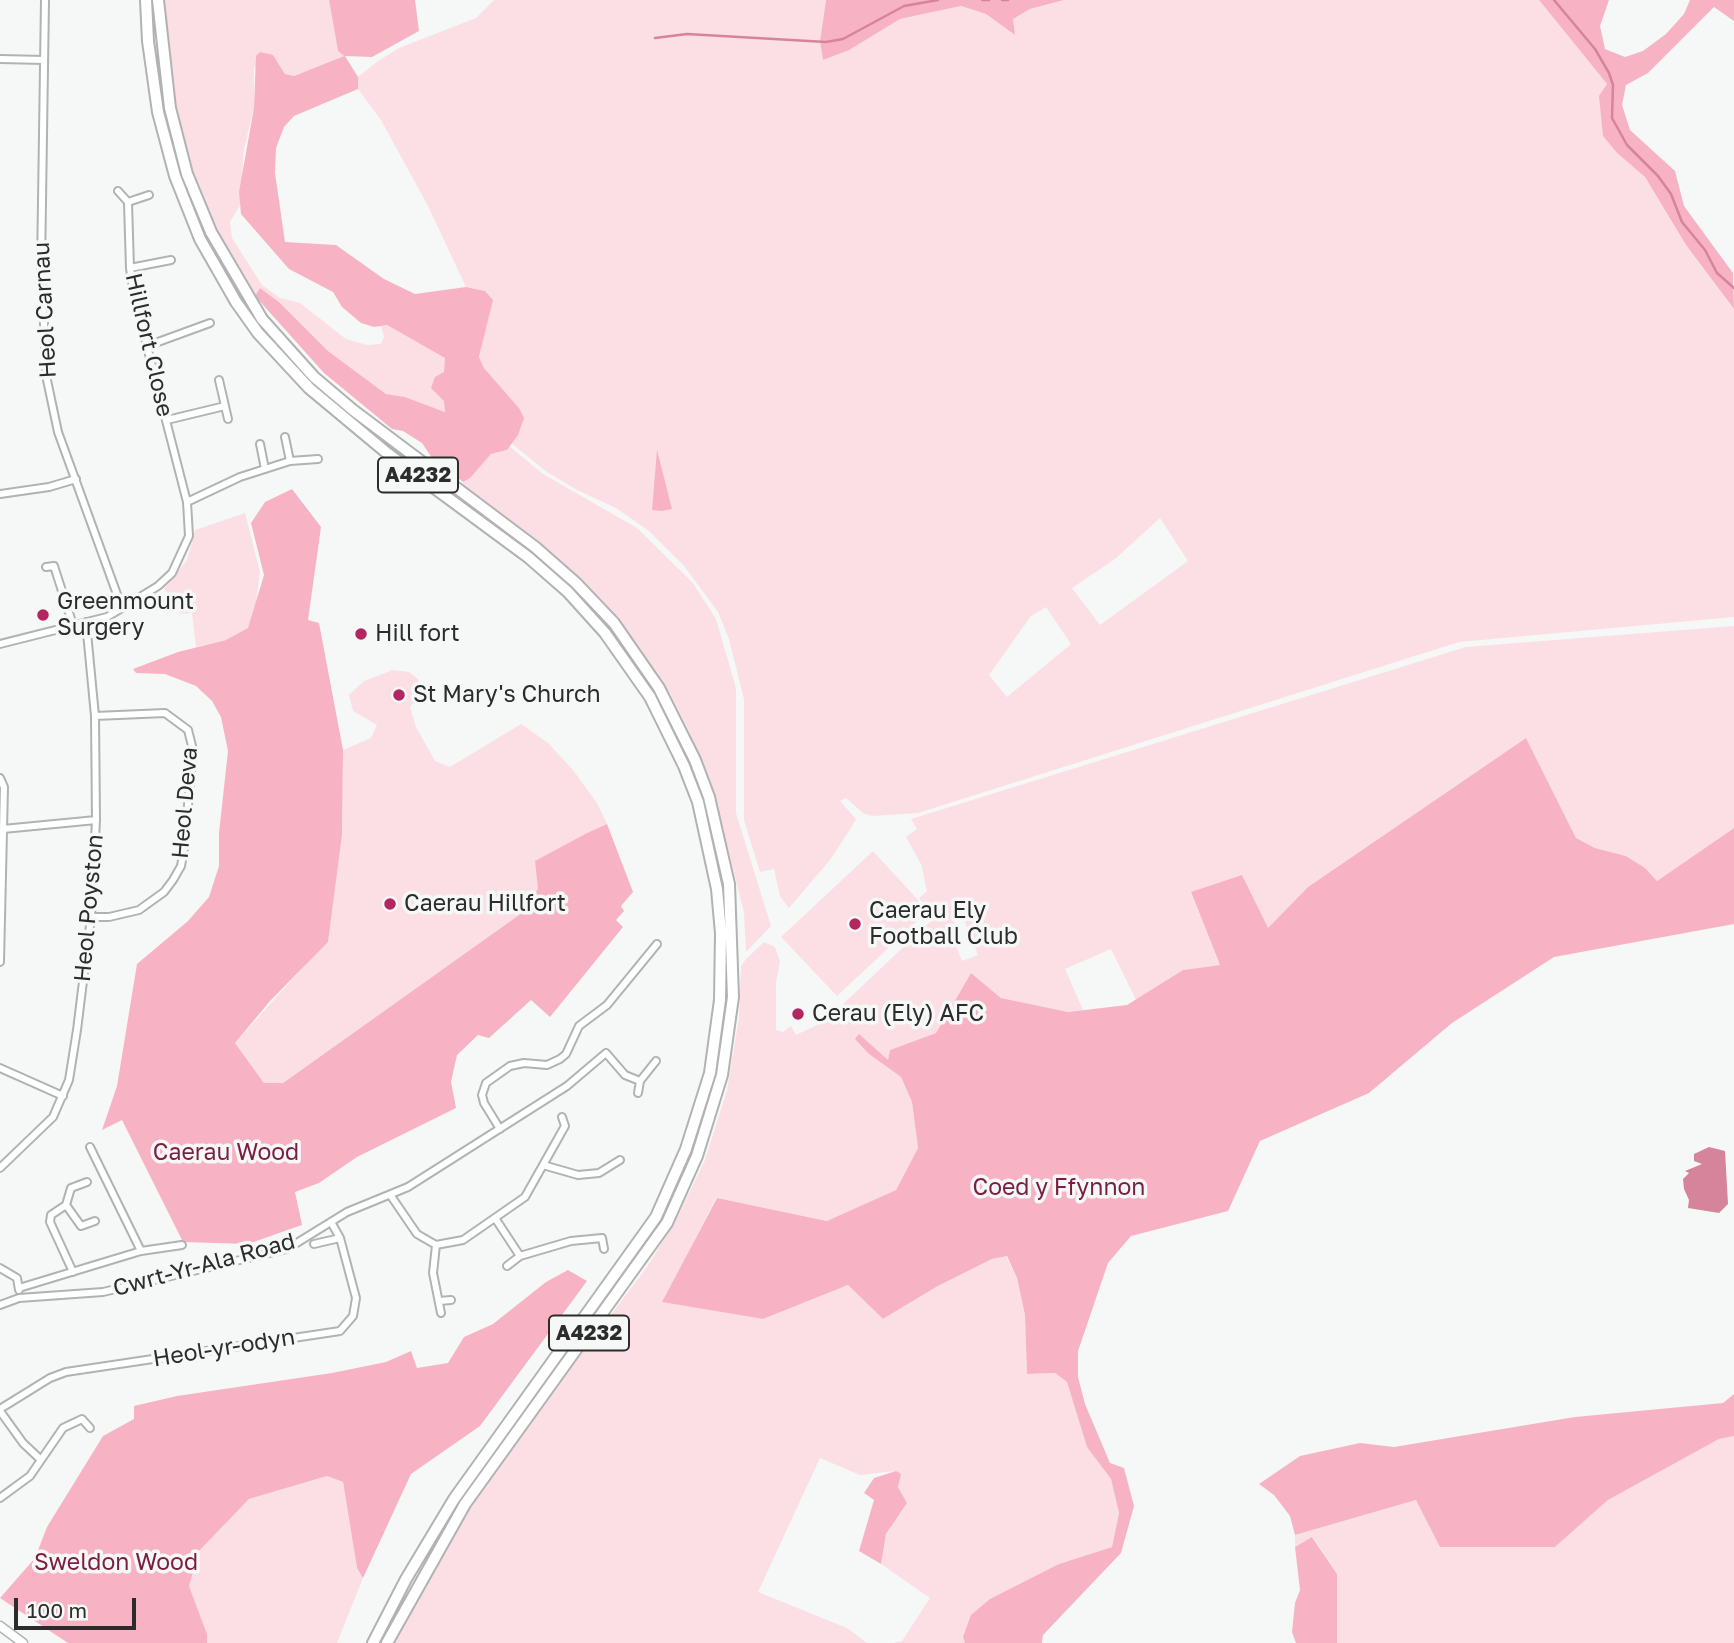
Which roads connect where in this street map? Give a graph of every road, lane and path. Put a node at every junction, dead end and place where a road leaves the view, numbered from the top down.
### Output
1 (45, 0) edge
2 (146, 0) edge
3 (158, 0) edge
4 (0, 59) edge
5 (44, 60) junction
6 (118, 191) dead end
7 (149, 195) dead end
8 (128, 202) junction
9 (171, 260) dead end
10 (130, 268) junction
11 (210, 323) dead end
12 (146, 346) junction
13 (219, 380) dead end
14 (225, 406) junction
15 (228, 419) dead end
16 (167, 420) junction
17 (285, 437) dead end
18 (260, 444) dead end
19 (318, 458) dead end
20 (290, 461) junction
21 (265, 469) junction
22 (76, 479) junction
23 (0, 494) edge
24 (187, 502) junction
25 (46, 567) dead end
26 (122, 608) junction
27 (86, 622) junction
28 (73, 625) junction
29 (0, 644) edge
30 (96, 716) junction
31 (0, 778) edge
32 (96, 820) junction
33 (3, 829) junction
34 (91, 917) junction
35 (657, 944) dead end
36 (0, 962) edge
37 (640, 964) junction
38 (648, 970) dead end
39 (656, 1061) dead end
40 (0, 1068) edge
41 (640, 1081) junction
42 (638, 1093) dead end
43 (63, 1096) junction
44 (562, 1117) dead end
45 (500, 1129) junction
46 (90, 1147) dead end
47 (603, 1158) dead end
48 (620, 1160) dead end
49 (543, 1165) junction
50 (609, 1167) junction
51 (0, 1168) edge
52 (87, 1182) dead end
53 (391, 1196) junction
54 (66, 1205) junction
55 (495, 1218) junction
56 (95, 1221) dead end
57 (331, 1222) junction
58 (340, 1238) junction
59 (314, 1244) dead end
60 (182, 1245) dead end
61 (436, 1245) junction
62 (604, 1249) dead end
63 (141, 1251) junction
64 (520, 1256) junction
65 (507, 1266) dead end
66 (0, 1268) edge
67 (73, 1272) junction
68 (19, 1288) junction
69 (19, 1298) junction
70 (451, 1300) dead end
71 (439, 1301) junction
72 (0, 1305) edge
73 (441, 1313) dead end
74 (0, 1410) edge
75 (90, 1429) dead end
76 (41, 1460) junction
77 (0, 1498) edge
78 (0, 1626) edge
79 (23, 1643) edge
80 (373, 1643) edge
81 (387, 1643) edge

1 - 5 street, Heol Carnau
2 - 80 main road, A4232
3 - 81 main road, A4232
4 - 5 street
5 - 22 street, Heol Carnau
6 - 8 street
7 - 8 street
8 - 10 street, Hillfort Close
9 - 10 street
10 - 12 street, Hillfort Close
11 - 12 street
12 - 16 street, Hillfort Close
13 - 14 street
14 - 15 street
14 - 16 street
16 - 24 street, Hillfort Close
17 - 20 street
18 - 21 street
19 - 20 street
20 - 21 street
21 - 24 street
22 - 23 street
22 - 26 street, Heol Carnau
24 - 26 street, Hillfort Close
25 - 28 street
26 - 27 street, Hillfort Close
27 - 28 street, Hillfort Close
27 - 30 street, Heol Poyston
28 - 29 street, Hillfort Close
30 - 32 street, Heol Poyston
30 - 34 street, Heol Deva
31 - 33 street
32 - 33 street
32 - 34 street, Heol Poyston
33 - 36 street
34 - 43 street, Heol Poyston
35 - 37 street
37 - 38 street
37 - 45 street
39 - 41 street
40 - 43 street
41 - 42 street
41 - 45 street, Cwrt-Yr-Ala Road
43 - 51 street, Heol Poyston
44 - 49 street
45 - 53 street, Cwrt-Yr-Ala Road
46 - 63 street
47 - 50 street
48 - 50 street
49 - 50 street
49 - 55 street
52 - 54 street
53 - 57 street, Cwrt-Yr-Ala Road
53 - 61 street
54 - 56 street
54 - 67 street
55 - 61 street
55 - 64 street
57 - 58 street, Heol-yr-odyn
57 - 69 street, Cwrt-Yr-Ala Road
58 - 59 street, Cwrt-Yr-Ala Road
58 - 74 street, Heol-yr-odyn
60 - 63 street, Cwrt-Yr-Ala Road
61 - 71 street
62 - 64 street
63 - 67 street, Cwrt-Yr-Ala Road
64 - 65 street
66 - 68 street
67 - 68 street, Cwrt-Yr-Ala Road
68 - 69 street
69 - 72 street, Cwrt-Yr-Ala Road
70 - 71 street
71 - 73 street
74 - 76 street
75 - 76 street
76 - 77 street
78 - 79 street

